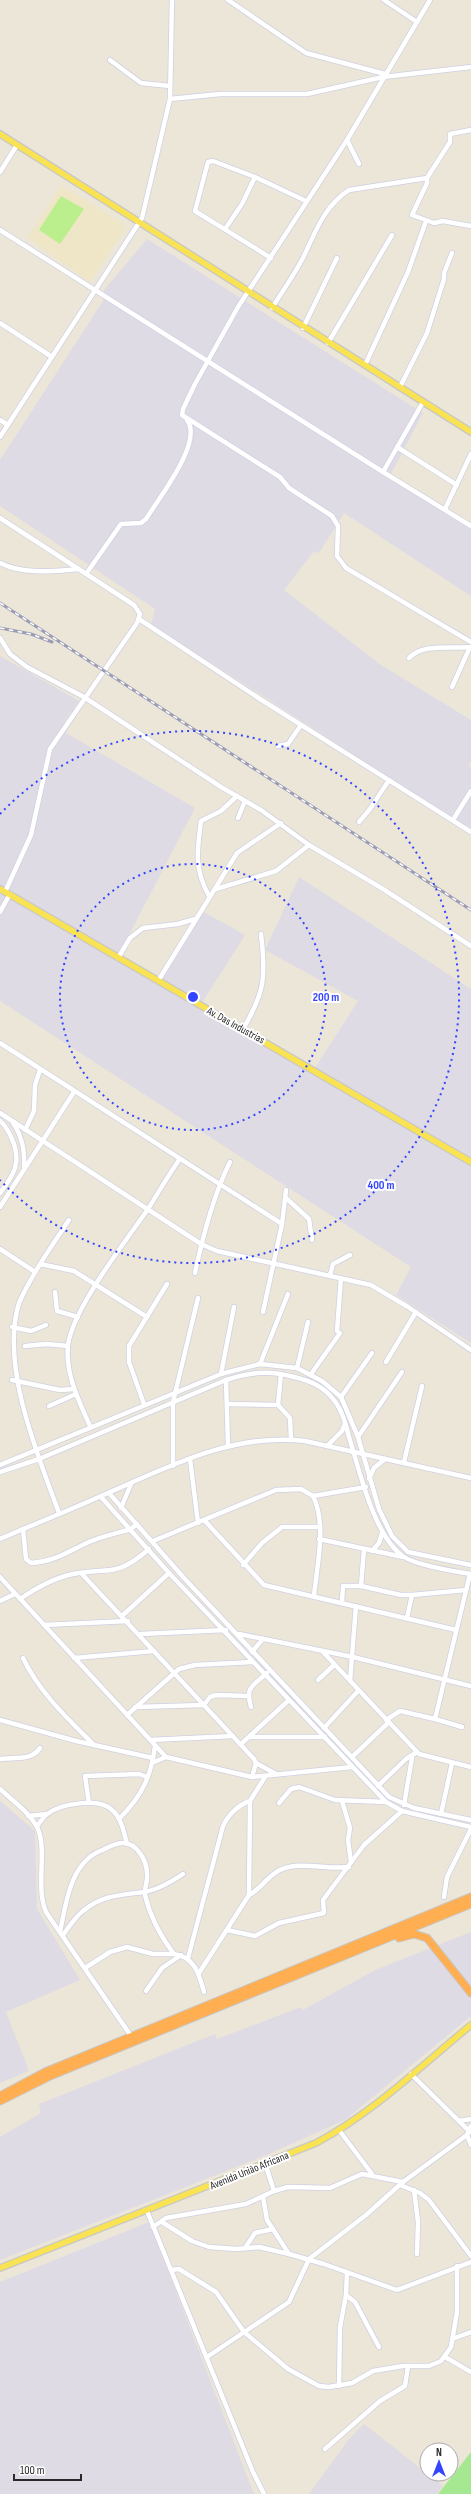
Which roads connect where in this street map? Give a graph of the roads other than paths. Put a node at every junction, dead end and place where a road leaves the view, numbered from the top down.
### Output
1 (172, 0) edge
2 (228, 0) edge
3 (384, 0) edge
4 (430, 0) edge
5 (417, 22) junction
6 (110, 60) dead end
7 (471, 67) edge
8 (384, 75) junction
9 (170, 86) junction
10 (170, 99) junction
11 (471, 130) edge
12 (0, 134) edge
13 (347, 140) junction
14 (17, 145) junction
15 (359, 164) dead end
16 (0, 172) edge
17 (255, 177) junction
18 (426, 178) junction
19 (306, 201) junction
20 (426, 222) junction
21 (139, 224) junction
22 (471, 226) edge
23 (0, 230) edge
24 (225, 230) junction
25 (392, 234) dead end
26 (452, 253) dead end
27 (271, 258) junction
28 (337, 258) dead end
29 (95, 290) junction
30 (247, 292) junction
31 (272, 308) junction
32 (0, 323) edge
33 (302, 328) junction
34 (328, 343) junction
35 (52, 357) junction
36 (208, 362) junction
37 (365, 365) junction
38 (400, 387) junction
39 (423, 402) junction
40 (185, 418) junction
41 (0, 420) edge
42 (8, 425) junction
43 (471, 432) edge
44 (0, 438) edge
45 (397, 447) junction
46 (471, 454) edge
47 (383, 472) junction
48 (457, 485) junction
49 (445, 509) junction
50 (0, 518) edge
51 (471, 526) edge
52 (0, 563) edge
53 (79, 570) junction
54 (86, 574) junction
55 (139, 619) junction
56 (0, 638) edge
57 (471, 645) edge
58 (409, 658) dead end
59 (452, 687) dead end
60 (84, 697) junction
61 (301, 725) junction
62 (278, 746) dead end
63 (389, 780) junction
64 (471, 791) edge
65 (237, 796) junction
66 (245, 801) junction
67 (238, 818) dead end
68 (453, 820) junction
69 (358, 822) dead end
70 (281, 823) junction
71 (471, 832) edge
72 (309, 845) junction
73 (214, 889) junction
74 (5, 892) edge
75 (209, 896) junction
76 (0, 912) edge
77 (195, 918) junction
78 (261, 934) dead end
79 (471, 946) edge
80 (118, 958) junction
81 (158, 981) junction
82 (243, 1029) junction
83 (0, 1044) edge
84 (40, 1070) junction
85 (74, 1092) junction
86 (0, 1113) edge
87 (0, 1121) edge
88 (12, 1121) junction
89 (25, 1130) junction
90 (43, 1142) junction
91 (179, 1160) junction
92 (230, 1162) dead end
93 (471, 1162) edge
94 (24, 1167) junction
95 (10, 1180) junction
96 (16, 1184) junction
97 (218, 1185) junction
98 (286, 1190) dead end
99 (0, 1193) edge
100 (286, 1198) junction
101 (0, 1207) edge
102 (148, 1209) junction
103 (69, 1220) dead end
104 (282, 1224) junction
105 (312, 1240) dead end
106 (201, 1244) junction
107 (0, 1249) edge
108 (350, 1254) dead end
109 (273, 1263) junction
110 (40, 1264) junction
111 (35, 1272) junction
112 (196, 1273) dead end
113 (330, 1275) junction
114 (341, 1278) junction
115 (167, 1284) dead end
116 (96, 1286) junction
117 (55, 1292) dead end
118 (288, 1294) dead end
119 (198, 1298) dead end
120 (234, 1307) dead end
121 (263, 1312) dead end
122 (416, 1312) junction
123 (78, 1317) junction
124 (147, 1317) junction
125 (308, 1322) dead end
126 (46, 1325) dead end
127 (12, 1327) junction
128 (25, 1346) dead end
129 (68, 1346) junction
130 (471, 1350) edge
131 (372, 1354) dead end
132 (386, 1362) dead end
133 (260, 1364) junction
134 (297, 1368) junction
135 (402, 1372) dead end
136 (221, 1374) junction
137 (281, 1374) junction
138 (311, 1374) junction
139 (12, 1380) junction
140 (226, 1380) junction
141 (422, 1386) dead end
142 (177, 1391) junction
143 (75, 1392) junction
144 (341, 1397) junction
145 (173, 1402) junction
146 (144, 1404) junction
147 (227, 1404) junction
148 (278, 1405) junction
149 (49, 1406) dead end
150 (118, 1415) junction
151 (121, 1423) junction
152 (345, 1423) junction
153 (90, 1426) junction
154 (358, 1438) junction
155 (291, 1439) junction
156 (228, 1445) junction
157 (327, 1446) junction
158 (36, 1450) junction
159 (354, 1453) junction
160 (363, 1455) junction
161 (39, 1459) junction
162 (190, 1459) junction
163 (385, 1459) junction
164 (404, 1462) junction
165 (0, 1465) edge
166 (173, 1466) junction
167 (0, 1472) edge
168 (471, 1478) edge
169 (369, 1479) junction
170 (131, 1484) junction
171 (366, 1487) junction
172 (109, 1493) junction
173 (314, 1496) junction
174 (101, 1497) junction
175 (121, 1508) junction
176 (59, 1513) junction
177 (205, 1521) junction
178 (198, 1523) junction
179 (137, 1524) junction
180 (319, 1527) junction
181 (23, 1529) junction
182 (131, 1529) junction
183 (382, 1533) junction
184 (0, 1539) edge
185 (319, 1539) junction
186 (153, 1541) junction
187 (364, 1548) junction
188 (149, 1550) junction
189 (372, 1551) junction
190 (404, 1558) junction
191 (243, 1565) junction
192 (471, 1565) edge
193 (169, 1573) junction
194 (82, 1574) junction
195 (470, 1574) edge
196 (0, 1577) edge
197 (361, 1586) junction
198 (466, 1590) junction
199 (16, 1594) junction
200 (412, 1595) junction
201 (314, 1596) junction
202 (20, 1599) junction
203 (0, 1601) edge
204 (342, 1602) junction
205 (356, 1606) junction
206 (123, 1615) junction
207 (407, 1618) junction
208 (128, 1621) junction
209 (44, 1625) junction
210 (226, 1630) junction
211 (456, 1630) junction
212 (140, 1634) junction
213 (239, 1634) junction
214 (230, 1635) junction
215 (263, 1639) junction
216 (154, 1651) junction
217 (253, 1651) junction
218 (323, 1652) junction
219 (249, 1656) junction
220 (353, 1657) junction
221 (23, 1658) dead end
222 (74, 1658) junction
223 (253, 1662) junction
224 (334, 1665) junction
225 (270, 1670) junction
226 (174, 1672) junction
227 (265, 1675) junction
228 (318, 1680) dead end
229 (444, 1680) junction
230 (350, 1681) junction
231 (471, 1686) edge
232 (358, 1691) junction
233 (248, 1696) junction
234 (289, 1700) junction
235 (204, 1706) junction
236 (136, 1707) junction
237 (251, 1707) dead end
238 (128, 1715) junction
239 (435, 1718) junction
240 (0, 1720) edge
241 (387, 1721) junction
242 (462, 1727) dead end
243 (324, 1728) junction
244 (233, 1736) junction
245 (249, 1737) junction
246 (325, 1737) junction
247 (150, 1740) junction
248 (241, 1744) junction
249 (94, 1745) junction
250 (155, 1746) junction
251 (40, 1748) dead end
252 (417, 1752) junction
253 (166, 1757) junction
254 (352, 1757) junction
255 (412, 1758) junction
256 (0, 1759) edge
257 (153, 1760) junction
258 (256, 1763) junction
259 (452, 1763) junction
260 (352, 1767) junction
261 (471, 1767) edge
262 (276, 1774) junction
263 (148, 1777) junction
264 (252, 1777) junction
265 (265, 1777) junction
266 (378, 1786) junction
267 (0, 1789) edge
268 (250, 1801) junction
269 (342, 1801) junction
270 (386, 1802) junction
271 (89, 1803) junction
272 (279, 1803) dead end
273 (404, 1805) junction
274 (402, 1811) junction
275 (47, 1814) junction
276 (441, 1814) junction
277 (28, 1816) junction
278 (119, 1819) junction
279 (471, 1820) edge
280 (37, 1826) junction
281 (471, 1828) edge
282 (127, 1844) junction
283 (352, 1862) junction
284 (349, 1867) junction
285 (183, 1874) dead end
286 (144, 1892) junction
287 (249, 1895) junction
288 (444, 1897) dead end
289 (471, 1898) edge
290 (471, 1904) edge
291 (227, 1930) junction
292 (62, 1933) junction
293 (174, 1954) junction
294 (180, 1955) junction
295 (188, 1958) junction
296 (333, 1960) junction
297 (85, 1968) junction
298 (199, 1973) junction
299 (146, 1991) dead end
300 (204, 1992) dead end
301 (471, 1993) edge
302 (471, 2025) edge
303 (131, 2036) junction
304 (411, 2074) junction
305 (0, 2096) edge
306 (0, 2101) edge
307 (471, 2120) edge
308 (459, 2121) junction
309 (340, 2130) junction
310 (469, 2131) edge
311 (471, 2145) edge
312 (265, 2163) junction
313 (372, 2174) junction
314 (402, 2183) junction
315 (414, 2190) junction
316 (274, 2191) junction
317 (262, 2197) junction
318 (147, 2211) junction
319 (162, 2222) junction
320 (153, 2227) junction
321 (273, 2229) junction
322 (245, 2248) junction
323 (289, 2254) junction
324 (417, 2254) dead end
325 (471, 2256) edge
326 (309, 2259) junction
327 (471, 2262) edge
328 (457, 2266) junction
329 (0, 2268) edge
330 (171, 2270) junction
331 (347, 2272) junction
332 (346, 2295) junction
333 (244, 2332) junction
334 (471, 2332) edge
335 (452, 2339) junction
336 (379, 2347) dead end
337 (207, 2357) junction
338 (445, 2357) junction
339 (408, 2366) junction
340 (471, 2372) edge
341 (340, 2386) junction
342 (325, 2449) dead end
343 (264, 2494) edge

1 - 9 street
2 - 8 street
3 - 5 street
4 - 5 street
5 - 8 street
6 - 9 street
7 - 8 street
8 - 10 street
8 - 13 street
9 - 10 street
10 - 21 street
11 - 18 street
12 - 14 main road
13 - 15 street
13 - 19 street
14 - 16 street
14 - 21 main road
17 - 19 street
17 - 24 street
17 - 24 street
18 - 20 street
18 - 31 street
19 - 27 street
20 - 22 street
20 - 37 street
21 - 29 street
21 - 30 main road
23 - 29 street
24 - 27 street
25 - 34 street
26 - 38 street
27 - 30 street
28 - 33 street
29 - 35 street
29 - 36 street
30 - 31 main road
30 - 36 street
31 - 33 main road
32 - 35 street
33 - 34 main road
34 - 37 main road
35 - 42 street
36 - 40 street
36 - 47 street
37 - 38 main road
38 - 39 main road
39 - 43 main road
39 - 45 street
40 - 54 street
40 - 57 street
41 - 42 street
42 - 44 street
45 - 47 street
45 - 48 street
46 - 48 street
47 - 49 street
48 - 49 street
49 - 51 street
50 - 53 street
52 - 53 street
53 - 54 street
54 - 55 street
55 - 60 street
55 - 61 street
56 - 60 street
57 - 58 street
57 - 59 street
60 - 65 street
60 - 74 street
61 - 62 street
61 - 63 street
63 - 68 street
63 - 69 street
64 - 68 street
65 - 66 street
65 - 75 street
66 - 67 street
66 - 70 street
68 - 71 street
70 - 72 street
70 - 73 street
72 - 73 street
72 - 79 street
73 - 75 street
74 - 76 street
74 - 80 main road, Av. Das Industrias
75 - 77 street
77 - 80 street
77 - 81 street
78 - 82 street
80 - 81 main road, Av. Das Industrias
81 - 82 main road, Av. Das Industrias
82 - 93 main road, Av. Das Industrias
83 - 84 street
84 - 85 street
84 - 89 street
85 - 90 street
85 - 91 street
86 - 88 street
87 - 95 street
88 - 89 street
88 - 94 street
89 - 90 street
90 - 94 street
90 - 102 street
91 - 97 street
91 - 102 street
92 - 97 street
94 - 96 street
95 - 96 street
95 - 99 street
96 - 101 street
97 - 104 street
97 - 106 street
98 - 100 street
100 - 104 street
100 - 105 street
102 - 106 street
102 - 116 street
103 - 110 street
104 - 109 street
106 - 109 street
106 - 112 street
107 - 111 street
108 - 113 street
109 - 113 street
109 - 121 street
110 - 111 street
110 - 116 street
111 - 127 street
113 - 114 street
114 - 122 street
114 - 138 street
115 - 124 street
116 - 123 street
116 - 124 street
117 - 123 street
118 - 133 street
119 - 142 street
120 - 136 street
122 - 130 street
122 - 132 street
123 - 129 street
124 - 146 street
125 - 134 street
126 - 127 street
127 - 139 street
128 - 129 street
129 - 143 street
131 - 144 street
133 - 134 street
133 - 136 street
134 - 138 street
135 - 154 street
136 - 142 street
137 - 140 street
137 - 148 street
137 - 152 street
138 - 144 street
139 - 143 street
139 - 158 street
140 - 145 street
140 - 147 street
141 - 164 street
142 - 145 street
142 - 146 street
143 - 149 street
143 - 153 street
144 - 154 street
145 - 151 street
145 - 166 street
146 - 150 street
147 - 148 street
147 - 156 street
148 - 155 street
150 - 151 street
150 - 153 street
151 - 161 street
152 - 157 street
152 - 159 street
153 - 158 street
154 - 160 street
155 - 156 street
155 - 157 street
156 - 162 street
157 - 159 street
158 - 161 street
158 - 165 street
159 - 160 street
159 - 171 street
160 - 163 street
160 - 169 street
161 - 167 street
161 - 176 street
162 - 166 street
162 - 178 street
163 - 164 street
163 - 169 street
164 - 168 street
166 - 170 street
169 - 192 street
170 - 172 street
170 - 175 street
171 - 173 street
171 - 183 street
172 - 174 street
172 - 175 street
173 - 177 street
173 - 180 street
174 - 176 street
174 - 182 street
175 - 179 street
176 - 181 street
177 - 178 street
177 - 191 street
178 - 186 street
179 - 182 street
179 - 186 street
180 - 185 street
180 - 191 street
181 - 182 street
181 - 184 street
182 - 188 street
183 - 189 street
183 - 190 street
185 - 187 street
185 - 201 street
186 - 213 street
187 - 189 street
187 - 197 street
188 - 193 street
188 - 194 street
189 - 190 street
190 - 195 street
191 - 201 street
193 - 206 street
193 - 210 street
194 - 202 street
194 - 206 street
195 - 198 street
196 - 199 street
197 - 200 street
197 - 204 street
198 - 200 street
198 - 211 street
199 - 202 street
199 - 203 street
200 - 207 street
201 - 204 street
202 - 209 street
204 - 205 street
205 - 207 street
205 - 220 street
206 - 208 street
207 - 211 street
208 - 209 street
208 - 212 street
209 - 222 street
210 - 212 street
210 - 214 street
211 - 229 street
212 - 216 street
213 - 214 street
213 - 215 street
213 - 217 street
214 - 219 street
215 - 217 street
215 - 218 street
216 - 222 street
216 - 226 street
217 - 219 street
217 - 225 street
218 - 220 street
218 - 224 street
219 - 223 street
220 - 229 street
220 - 230 street
221 - 249 street
222 - 238 street
223 - 226 street
223 - 227 street
224 - 228 street
224 - 230 street
225 - 227 street
225 - 243 street
226 - 235 street
226 - 236 street
227 - 233 street
227 - 234 street
229 - 231 street
229 - 239 street
230 - 232 street
232 - 241 street
232 - 243 street
233 - 235 street
233 - 237 street
234 - 245 street
234 - 246 street
235 - 236 street
235 - 244 street
236 - 238 street
238 - 247 street
239 - 241 street
239 - 242 street
240 - 249 street
241 - 252 street
241 - 254 street
243 - 254 street
244 - 247 street
244 - 248 street
245 - 246 street
245 - 248 street
246 - 260 street
247 - 250 street
248 - 258 street
249 - 257 street
250 - 253 street
250 - 257 street
251 - 256 street
252 - 255 street
252 - 259 street
253 - 257 street
253 - 264 street
254 - 266 street
255 - 266 street
255 - 273 street
257 - 263 street
258 - 262 street
258 - 264 street
259 - 261 street
259 - 276 street
260 - 262 street
260 - 270 street
262 - 265 street
263 - 271 street
263 - 278 street
264 - 265 street
265 - 268 street
266 - 273 street
267 - 277 street
268 - 287 street
268 - 295 street
269 - 270 street
269 - 272 street
269 - 283 street
270 - 274 street
271 - 275 street
271 - 278 street
273 - 276 street
274 - 281 street
274 - 283 street
275 - 277 street
275 - 280 street
276 - 279 street
277 - 280 street
278 - 282 street
280 - 292 street
281 - 288 street
282 - 286 street
282 - 292 street
283 - 284 street
284 - 287 street
284 - 291 street
285 - 286 street
286 - 292 street
286 - 293 street
287 - 291 street
289 - 303 highway
290 - 296 highway
291 - 298 street
292 - 297 street
293 - 294 street
293 - 297 street
294 - 295 street
294 - 299 street
295 - 298 street
296 - 301 highway
296 - 306 highway
297 - 303 street
298 - 300 street
302 - 304 main road, Avenida União Africana
303 - 305 highway
304 - 308 street
304 - 309 main road, Avenida União Africana
307 - 308 street
308 - 310 street
309 - 312 main road, Avenida União Africana
309 - 313 street
310 - 311 street
310 - 314 street
312 - 316 street
312 - 318 main road, Avenida União Africana
313 - 314 street
313 - 316 street
314 - 315 street
314 - 326 street
315 - 324 street
315 - 325 street
316 - 317 street
317 - 319 street
317 - 321 street
318 - 320 street
318 - 329 main road, Avenida União Africana
319 - 320 street
319 - 322 street
320 - 330 street
321 - 322 street
321 - 323 street
322 - 323 street
323 - 326 street
326 - 331 street
326 - 333 street
327 - 328 street
328 - 331 street
328 - 335 street
330 - 333 street
330 - 337 street
331 - 332 street
332 - 336 street
332 - 341 street
333 - 337 street
333 - 341 street
334 - 335 street
335 - 338 street
337 - 343 street
338 - 339 street
338 - 340 street
339 - 341 street
339 - 342 street

